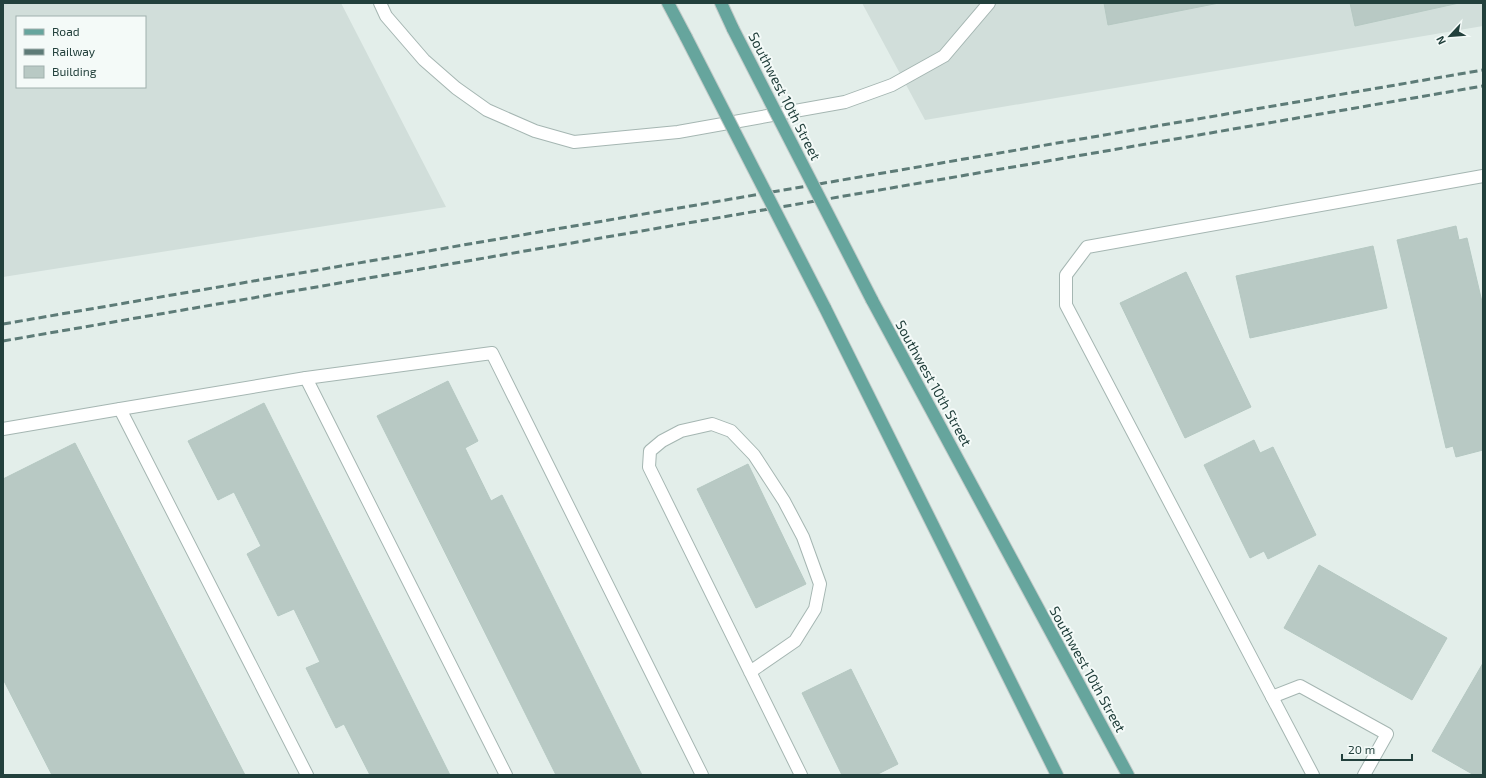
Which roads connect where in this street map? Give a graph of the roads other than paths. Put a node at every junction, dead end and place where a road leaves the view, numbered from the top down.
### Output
1 (380, 3) edge
2 (668, 3) edge
3 (721, 3) edge
4 (989, 3) edge
5 (1483, 176) edge
6 (306, 378) junction
7 (120, 409) junction
8 (3, 429) edge
9 (750, 672) junction
10 (1272, 697) junction
11 (307, 775) edge
12 (506, 775) edge
13 (702, 775) edge
14 (801, 775) edge
15 (1057, 775) edge
16 (1128, 775) edge
17 (1313, 775) edge
18 (1364, 775) edge

1 - 4 street
2 - 15 main road, bridge
3 - 16 main road, Southwest 10th Street, bridge
5 - 10 street
6 - 7 street
6 - 12 street
6 - 13 street
7 - 8 street
7 - 11 street
9 - 9 street
9 - 14 street
10 - 17 street
10 - 18 street

